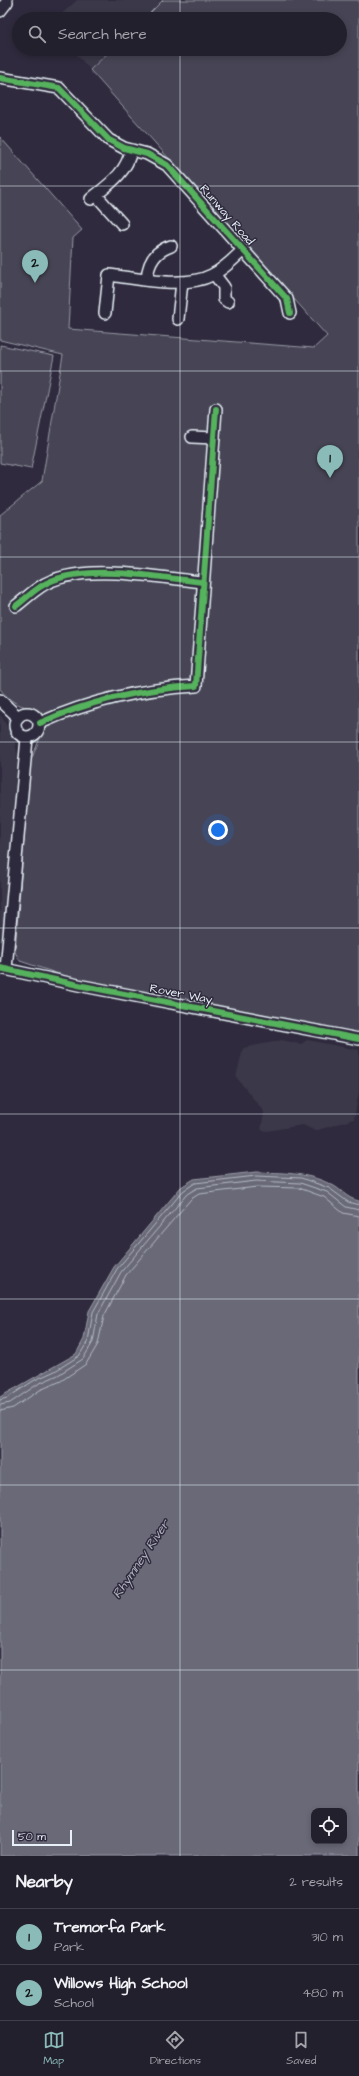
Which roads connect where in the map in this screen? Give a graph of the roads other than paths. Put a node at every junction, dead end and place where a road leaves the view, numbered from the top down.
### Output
1 (0, 78) edge
2 (131, 150) junction
3 (122, 224) dead end
4 (171, 246) dead end
5 (243, 250) junction
6 (214, 274) junction
7 (147, 279) junction
8 (182, 282) junction
9 (228, 302) dead end
10 (105, 313) dead end
11 (290, 313) dead end
12 (178, 319) dead end
13 (216, 409) dead end
14 (192, 437) dead end
15 (214, 438) junction
16 (203, 582) junction
17 (16, 606) dead end
18 (0, 700) edge
19 (18, 717) junction
20 (40, 723) junction
21 (27, 738) junction
22 (3, 968) edge
23 (359, 1039) edge

1 - 2 street, Runway Road
2 - 3 street
2 - 5 street, Runway Road
4 - 7 street
5 - 6 street
5 - 11 street, Runway Road
6 - 8 street
6 - 9 street
7 - 8 street
7 - 10 street
8 - 12 street
13 - 15 street
14 - 15 street
15 - 16 street
16 - 17 street
16 - 20 street
18 - 19 street
19 - 20 street
19 - 21 street
20 - 21 street
21 - 22 street
22 - 23 street, Rover Way

